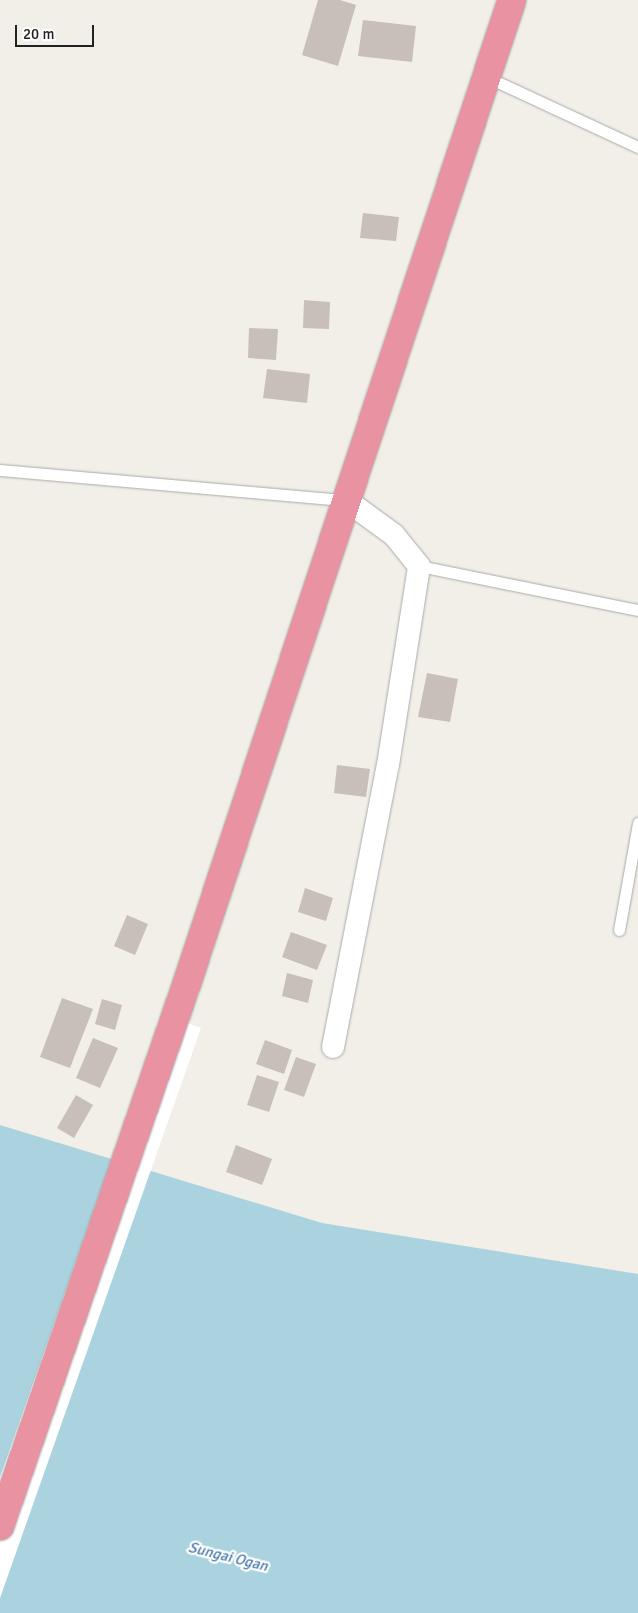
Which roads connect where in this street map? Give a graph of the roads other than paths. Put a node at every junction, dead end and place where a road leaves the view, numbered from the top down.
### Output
1 (512, 0) edge
2 (487, 77) junction
3 (638, 147) edge
4 (0, 470) edge
5 (346, 500) junction
6 (419, 566) junction
7 (638, 610) edge
8 (638, 822) edge
9 (619, 930) dead end
10 (333, 1047) dead end
11 (0, 1526) edge

1 - 2 highway
2 - 3 lane
2 - 5 highway
4 - 5 lane
5 - 6 street
5 - 11 highway
6 - 7 lane
6 - 10 street
8 - 9 lane

